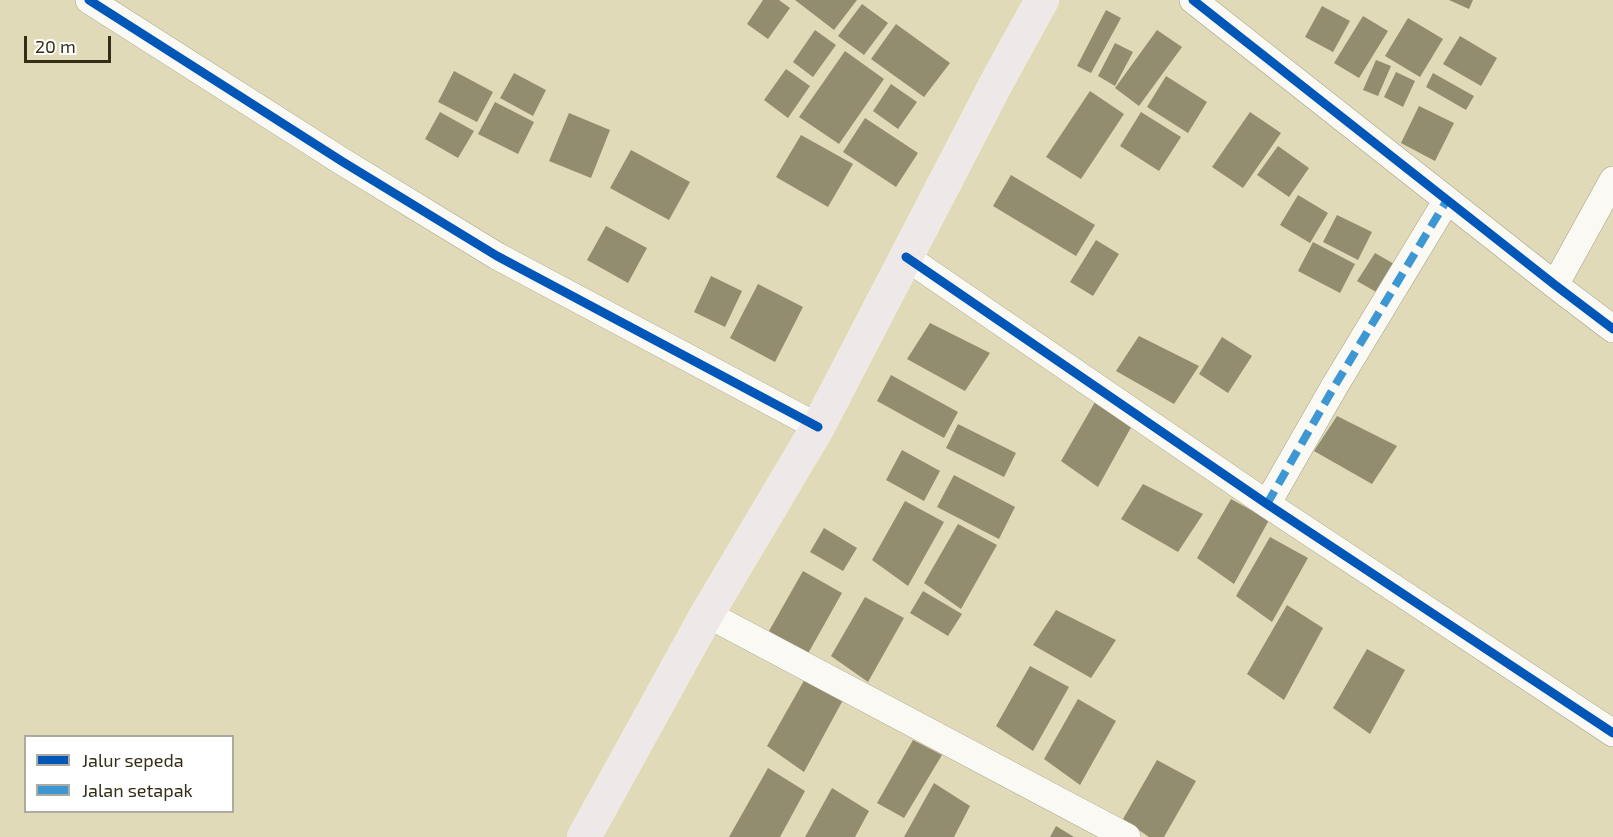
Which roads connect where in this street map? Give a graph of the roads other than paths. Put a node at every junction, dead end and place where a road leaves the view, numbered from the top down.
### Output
1 (89, 0) edge
2 (1042, 0) edge
3 (1193, 0) edge
4 (1613, 180) edge
5 (1447, 200) junction
6 (906, 256) junction
7 (1555, 285) junction
8 (1613, 329) edge
9 (818, 428) junction
10 (1267, 504) junction
11 (707, 614) junction
12 (1613, 733) edge
13 (584, 837) edge
14 (1127, 837) edge

1 - 9 street
2 - 6 main road
3 - 5 street
4 - 7 street
5 - 7 street
5 - 10 street
6 - 9 main road
6 - 10 street
7 - 8 street
9 - 11 main road
10 - 12 street
11 - 13 main road
11 - 14 street

